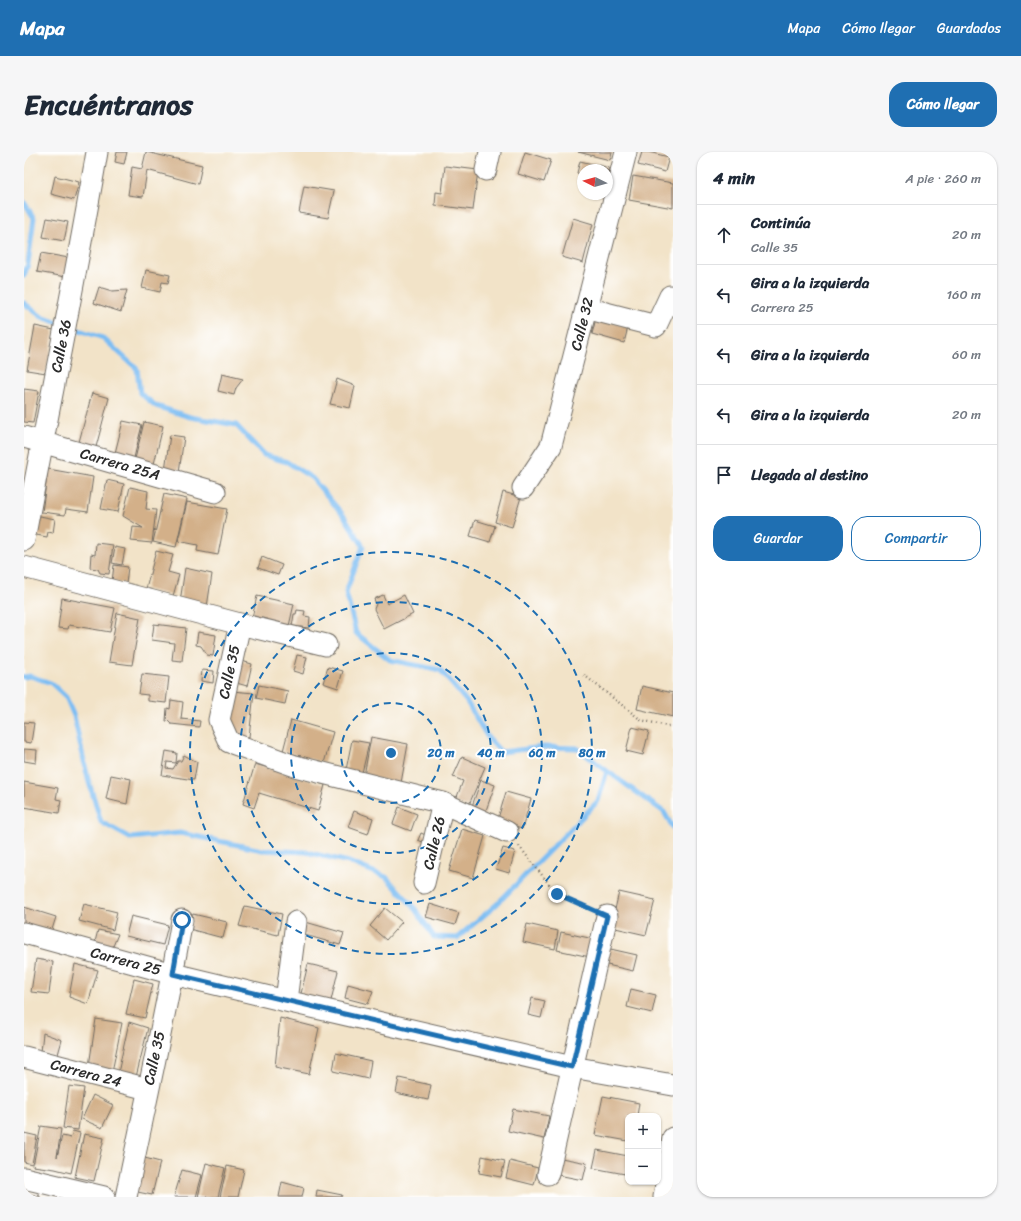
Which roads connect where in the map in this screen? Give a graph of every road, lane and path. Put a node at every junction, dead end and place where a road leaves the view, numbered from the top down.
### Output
1 (97, 152) edge
2 (626, 152) edge
3 (673, 297) edge
4 (586, 308) junction
5 (33, 440) edge
6 (523, 488) dead end
7 (215, 492) dead end
8 (24, 540) edge
9 (24, 567) edge
10 (240, 624) junction
11 (326, 645) dead end
12 (584, 675) dead end
13 (673, 726) edge
14 (443, 803) junction
15 (507, 832) joint
16 (424, 882) dead end
17 (607, 916) joint
18 (182, 920) dead end
19 (296, 922) dead end
20 (24, 933) edge
21 (173, 974) junction
22 (286, 1001) junction
23 (24, 1057) edge
24 (572, 1067) junction
25 (673, 1084) edge
26 (148, 1089) junction
27 (673, 1138) edge
28 (548, 1174) dead end
29 (24, 1178) edge
30 (104, 1197) edge
31 (126, 1197) edge
32 (664, 1197) edge

1 - 5 street, Calle 36
2 - 4 street, Calle 32
3 - 4 street
4 - 6 street, Calle 32
5 - 7 street, Carrera 25A
5 - 8 street, Calle 36
9 - 10 street
10 - 11 street
10 - 14 street, Calle 35
12 - 13 path
14 - 15 street
14 - 16 street, Calle 26
15 - 17 path
17 - 24 street
18 - 21 street, Calle 35
19 - 22 street
20 - 21 street, Carrera 25
21 - 22 street, Carrera 25
21 - 26 street, Calle 35
22 - 24 street, Carrera 25
23 - 26 street, Carrera 24
24 - 25 street, Carrera 25
24 - 28 street
26 - 31 street, Calle 35
27 - 32 street
29 - 30 street

